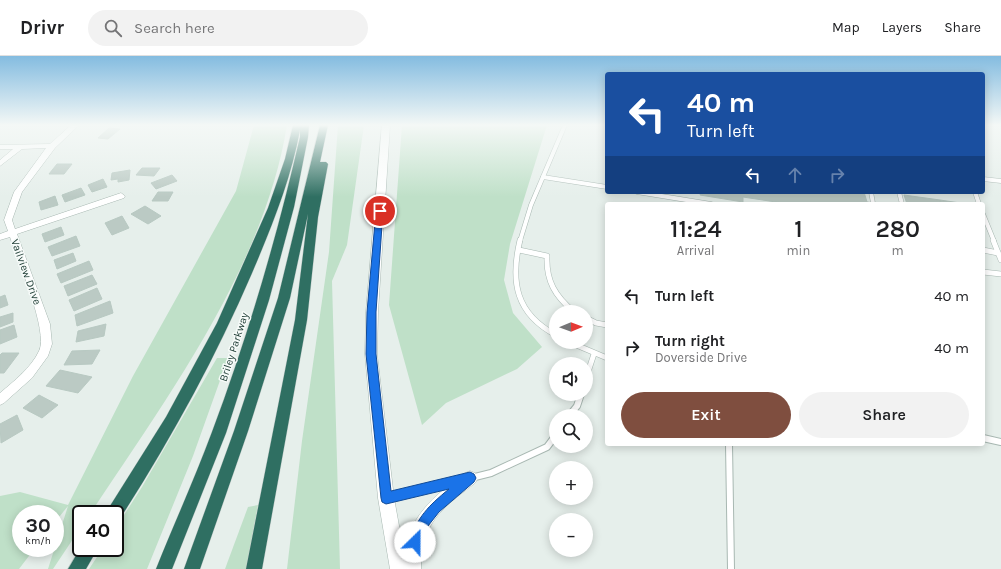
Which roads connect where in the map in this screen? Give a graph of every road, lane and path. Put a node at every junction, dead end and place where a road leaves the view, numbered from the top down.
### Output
1 (18, 149) edge
2 (50, 149) edge
3 (291, 149) edge
4 (301, 149) edge
5 (318, 149) edge
6 (323, 149) edge
7 (384, 149) edge
8 (555, 149) edge
9 (0, 164) edge
10 (543, 177) junction
11 (985, 178) edge
12 (1001, 181) edge
13 (605, 187) edge
14 (649, 194) edge
15 (120, 196) dead end
16 (698, 202) edge
17 (985, 219) edge
18 (12, 232) junction
19 (0, 237) edge
20 (519, 250) junction
21 (985, 250) edge
22 (998, 253) junction
23 (1001, 260) edge
24 (985, 272) edge
25 (1001, 274) edge
26 (566, 305) edge
27 (593, 322) edge
28 (605, 324) edge
29 (549, 330) edge
30 (584, 349) edge
31 (594, 354) junction
32 (593, 357) edge
33 (605, 357) edge
34 (0, 400) edge
35 (985, 438) edge
36 (1001, 442) edge
37 (549, 444) edge
38 (729, 446) edge
39 (470, 478) junction
40 (386, 498) junction
41 (119, 505) edge
42 (84, 557) edge
43 (76, 569) edge
44 (164, 569) edge
45 (192, 569) edge
46 (254, 569) edge
47 (398, 569) edge
48 (413, 569) edge
49 (731, 569) edge

1 - 9 street
2 - 18 street, Vailview Drive
3 - 41 highway
4 - 44 highway, Briley Parkway
5 - 45 highway
6 - 46 highway
7 - 40 street
8 - 10 lane
10 - 13 lane
10 - 20 lane
11 - 12 lane
14 - 16 lane
15 - 18 street
17 - 22 lane
18 - 19 street
18 - 34 street, Vailview Drive
20 - 26 lane
20 - 29 lane
21 - 22 lane
22 - 23 lane
24 - 25 lane
27 - 28 lane
30 - 31 lane
31 - 32 lane
31 - 33 lane
35 - 36 lane
37 - 39 lane
38 - 49 lane
39 - 40 lane
39 - 48 street
40 - 47 street
42 - 43 highway

